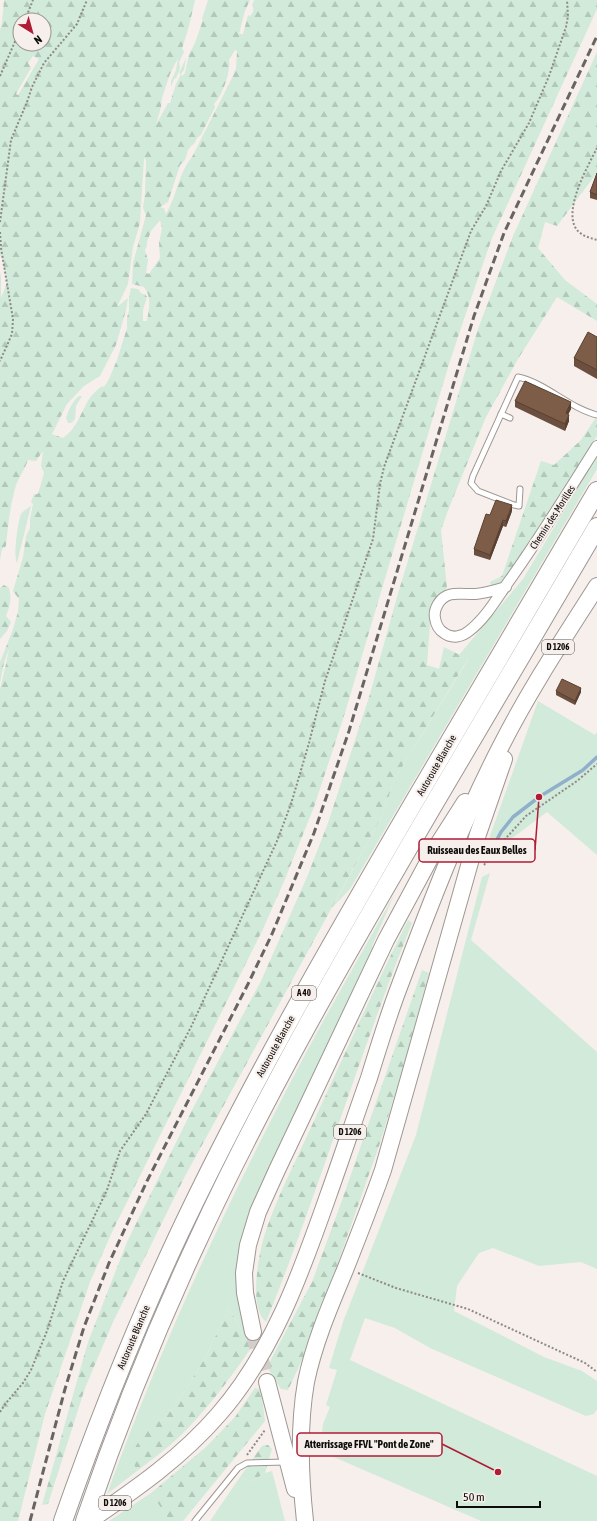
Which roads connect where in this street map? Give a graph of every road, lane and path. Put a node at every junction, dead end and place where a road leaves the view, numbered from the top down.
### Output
1 (33, 0) edge
2 (87, 0) edge
3 (567, 0) edge
4 (28, 12) edge
5 (12, 48) edge
6 (0, 76) edge
7 (597, 148) edge
8 (0, 222) edge
9 (0, 232) edge
10 (597, 240) edge
11 (0, 361) edge
12 (501, 414) junction
13 (597, 415) edge
14 (510, 418) dead end
15 (597, 446) edge
16 (520, 489) dead end
17 (597, 491) edge
18 (597, 527) edge
19 (597, 586) edge
20 (506, 587) junction
21 (521, 708) junction
22 (502, 743) junction
23 (597, 764) edge
24 (482, 867) dead end
25 (345, 1268) junction
26 (253, 1332) tunnel mouth
27 (597, 1372) edge
28 (267, 1382) tunnel mouth
29 (0, 1412) edge
30 (276, 1414) junction
31 (288, 1462) junction
32 (238, 1468) junction
33 (62, 1521) edge
34 (85, 1521) edge
35 (89, 1521) edge
36 (195, 1521) edge
37 (305, 1521) edge

1 - 4 path
2 - 8 path
3 - 29 path
5 - 6 path
7 - 10 path
9 - 11 path
12 - 13 lane
12 - 14 lane
12 - 16 lane
15 - 20 street, Chemin des Morilles
17 - 33 highway, Autoroute Blanche / A 40
18 - 34 highway, Autoroute Blanche / A 40
19 - 21 main road, D 1206
20 - 20 street, Chemin des Morilles
21 - 22 main road, D 1206
21 - 25 main road
22 - 26 main road
22 - 35 main road, D 1206
23 - 24 path
25 - 27 path
25 - 37 main road
28 - 30 main road
30 - 31 main road
30 - 32 path
31 - 32 lane
31 - 37 main road
32 - 36 lane

